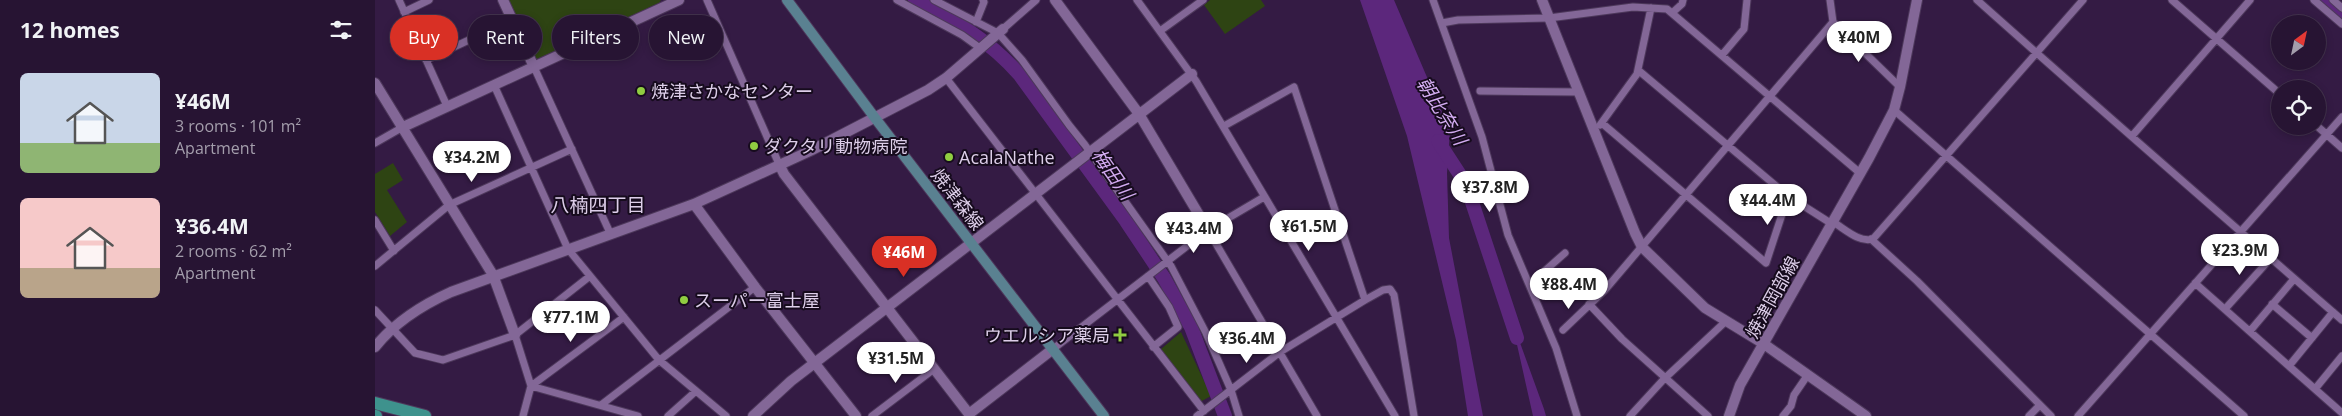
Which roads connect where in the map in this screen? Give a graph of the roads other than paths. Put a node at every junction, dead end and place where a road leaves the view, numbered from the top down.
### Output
1 (399, 0) edge
2 (429, 0) edge
3 (503, 0) edge
4 (707, 0) edge
5 (787, 0) edge
6 (897, 0) edge
7 (934, 0) edge
8 (983, 0) edge
9 (1035, 0) edge
10 (1055, 0) edge
11 (1137, 0) edge
12 (1203, 0) edge
13 (1433, 0) edge
14 (1542, 0) edge
15 (1683, 0) edge
16 (1738, 0) edge
17 (1829, 0) edge
18 (1917, 0) edge
19 (1977, 0) edge
20 (2083, 0) edge
21 (2172, 0) edge
22 (2250, 0) edge
23 (2314, 0) edge
24 (2333, 0) edge
25 (674, 1) edge
26 (1747, 1) edge
27 (1651, 8) junction
28 (2342, 8) edge
29 (404, 12) junction
30 (1672, 13) junction
31 (405, 15) edge
32 (510, 15) edge
33 (1549, 18) junction
34 (976, 22) junction
35 (1833, 22) junction
36 (1442, 23) junction
37 (2342, 24) edge
38 (1160, 31) junction
39 (999, 32) junction
40 (2216, 38) junction
41 (981, 48) junction
42 (2036, 53) junction
43 (1722, 55) junction
44 (426, 60) edge
45 (531, 60) edge
46 (534, 67) junction
47 (1638, 70) junction
48 (1192, 74) junction
49 (946, 78) junction
50 (375, 83) edge
51 (494, 85) junction
52 (2271, 86) edge
53 (1900, 87) junction
54 (1480, 91) dead end
55 (1579, 92) junction
56 (1770, 95) junction
57 (447, 106) junction
58 (1894, 110) junction
59 (1139, 114) junction
60 (2342, 117) edge
61 (875, 118) junction
62 (1223, 126) junction
63 (1598, 126) junction
64 (403, 127) junction
65 (2327, 134) junction
66 (2132, 136) junction
67 (375, 143) edge
68 (1728, 145) junction
69 (2342, 148) edge
70 (571, 149) junction
71 (1089, 152) junction
72 (1946, 156) junction
73 (779, 164) junction
74 (531, 167) junction
75 (1861, 173) junction
76 (1035, 193) junction
77 (1686, 194) junction
78 (1788, 196) junction
79 (1264, 197) junction
80 (694, 204) junction
81 (449, 206) junction
82 (375, 220) edge
83 (1832, 223) junction
84 (1208, 230) junction
85 (2241, 231) junction
86 (611, 235) junction
87 (1871, 239) junction
88 (971, 243) junction
89 (1642, 247) junction
90 (568, 249) junction
91 (393, 251) junction
92 (1565, 253) dead end
93 (2271, 258) junction
94 (1166, 262) junction
95 (375, 266) edge
96 (493, 275) junction
97 (590, 276) junction
98 (1149, 276) junction
99 (2294, 278) junction
100 (2195, 283) junction
101 (1530, 284) junction
102 (755, 287) junction
103 (1117, 300) junction
104 (1365, 300) junction
105 (1589, 304) junction
106 (2272, 304) junction
107 (886, 308) junction
108 (2225, 309) junction
109 (375, 310) edge
110 (2333, 312) junction
111 (624, 317) junction
112 (1337, 318) junction
113 (2342, 320) edge
114 (1725, 322) junction
115 (392, 329) junction
116 (1563, 330) dead end
117 (2249, 331) junction
118 (2150, 334) junction
119 (515, 335) junction
120 (2312, 338) junction
121 (1764, 344) junction
122 (375, 347) edge
123 (1153, 347) junction
124 (1053, 349) junction
125 (1280, 352) junction
126 (2342, 356) edge
127 (659, 360) junction
128 (815, 363) junction
129 (2289, 366) junction
130 (934, 369) junction
131 (1807, 376) junction
132 (1664, 379) junction
133 (531, 386) junction
134 (2315, 389) junction
135 (695, 391) junction
136 (1229, 391) junction
137 (375, 404) edge
138 (601, 405) junction
139 (2040, 405) junction
140 (1206, 409) junction
141 (2341, 414) edge
142 (969, 415) edge
143 (425, 416) edge
144 (523, 416) edge
145 (638, 416) edge
146 (668, 416) edge
147 (726, 416) edge
148 (753, 416) edge
149 (856, 416) edge
150 (872, 416) edge
151 (1104, 416) edge
152 (1197, 416) edge
153 (1239, 416) edge
154 (1317, 416) edge
155 (1395, 416) edge
156 (1414, 416) edge
157 (1577, 416) edge
158 (1630, 416) edge
159 (1708, 416) edge
160 (1729, 416) edge
161 (1783, 416) edge
162 (1866, 416) edge
163 (2029, 416) edge
164 (2051, 416) edge
165 (2078, 416) edge
166 (2244, 416) edge

1 - 29 street
2 - 29 street
3 - 32 street
4 - 73 street
5 - 61 main road, 焼津森線
6 - 41 street
7 - 34 street
8 - 34 street
9 - 39 street
10 - 59 street
11 - 38 street
12 - 38 street
13 - 36 street
14 - 33 street
15 - 30 street
16 - 26 street
17 - 35 street
18 - 53 street, 焼津岡部線
19 - 42 street
20 - 42 street
21 - 40 street
22 - 40 street
23 - 37 street
24 - 28 street
25 - 46 street
26 - 43 street
27 - 30 street
27 - 33 street
27 - 47 street
29 - 31 street
30 - 43 street
33 - 36 street
33 - 55 street
34 - 39 street
35 - 53 street
35 - 56 street
36 - 101 street
38 - 48 street
39 - 41 street
39 - 71 street
40 - 52 street
40 - 66 street
41 - 49 street
42 - 66 street
42 - 72 street
43 - 56 street
44 - 57 street
45 - 46 street
46 - 51 street
46 - 70 street
47 - 63 street
47 - 68 street
48 - 59 street
48 - 62 street
49 - 61 street
49 - 76 street
50 - 64 street
51 - 57 street
51 - 74 street
53 - 58 street, 焼津岡部線
54 - 55 street
55 - 63 street
56 - 68 street
56 - 75 street
57 - 64 street
58 - 72 street
58 - 75 street, 焼津岡部線
59 - 71 street
59 - 84 street
60 - 65 street
61 - 73 street
61 - 88 main road, 焼津森線
62 - 79 street
62 - 104 street
63 - 77 street
63 - 89 street
64 - 67 street
64 - 81 street
65 - 69 street
65 - 85 street
66 - 85 street
68 - 77 street
68 - 78 street
70 - 74 street
70 - 86 street
71 - 76 street
71 - 94 street
72 - 87 street
72 - 118 street
73 - 80 street
73 - 107 street
74 - 81 street
74 - 90 street
75 - 83 street, 焼津岡部線
76 - 88 street
76 - 103 street
77 - 78 street
77 - 89 street
78 - 83 street
79 - 84 street
79 - 112 street
80 - 86 street
80 - 102 street
81 - 91 street
81 - 96 street
82 - 91 street
83 - 87 street
83 - 121 street, 焼津岡部線
84 - 94 street
84 - 125 street
85 - 93 street
85 - 100 street
86 - 90 street
87 - 139 street
88 - 107 street
88 - 124 main road, 焼津森線
89 - 105 street
89 - 114 street
90 - 96 street
90 - 97 street
91 - 95 street
92 - 101 street
93 - 99 street
93 - 108 street
94 - 98 street
94 - 136 street
96 - 115 street
96 - 119 street
97 - 111 street
97 - 119 street
98 - 103 street
98 - 123 street
99 - 106 street
99 - 110 street
100 - 108 street
100 - 118 street
101 - 157 street
102 - 127 street
102 - 128 street
103 - 123 street
103 - 124 street
104 - 112 street
104 - 156 street
105 - 116 street
105 - 132 street
106 - 117 street
106 - 120 street
107 - 128 street
107 - 130 street
108 - 117 street
109 - 115 street
110 - 113 street
110 - 120 street
111 - 127 street
111 - 133 street
112 - 125 street
112 - 155 street
114 - 121 street
114 - 132 street
115 - 119 street
115 - 122 street
117 - 129 street
118 - 165 street
118 - 166 street
119 - 133 street
120 - 129 street
121 - 131 street
121 - 160 street, 焼津岡部線
123 - 140 street
124 - 142 street
124 - 151 main road, 焼津森線
125 - 136 street
125 - 154 street
126 - 134 street
127 - 135 street
127 - 138 street
128 - 148 street
128 - 149 street
129 - 134 street
130 - 142 street
130 - 150 street
131 - 161 street
131 - 162 street
132 - 158 street
132 - 159 street
133 - 138 street
133 - 144 street
134 - 141 street
135 - 146 street
135 - 147 street
136 - 140 street
136 - 153 street
137 - 143 highway
138 - 145 street
139 - 163 street
139 - 164 street
140 - 152 street

